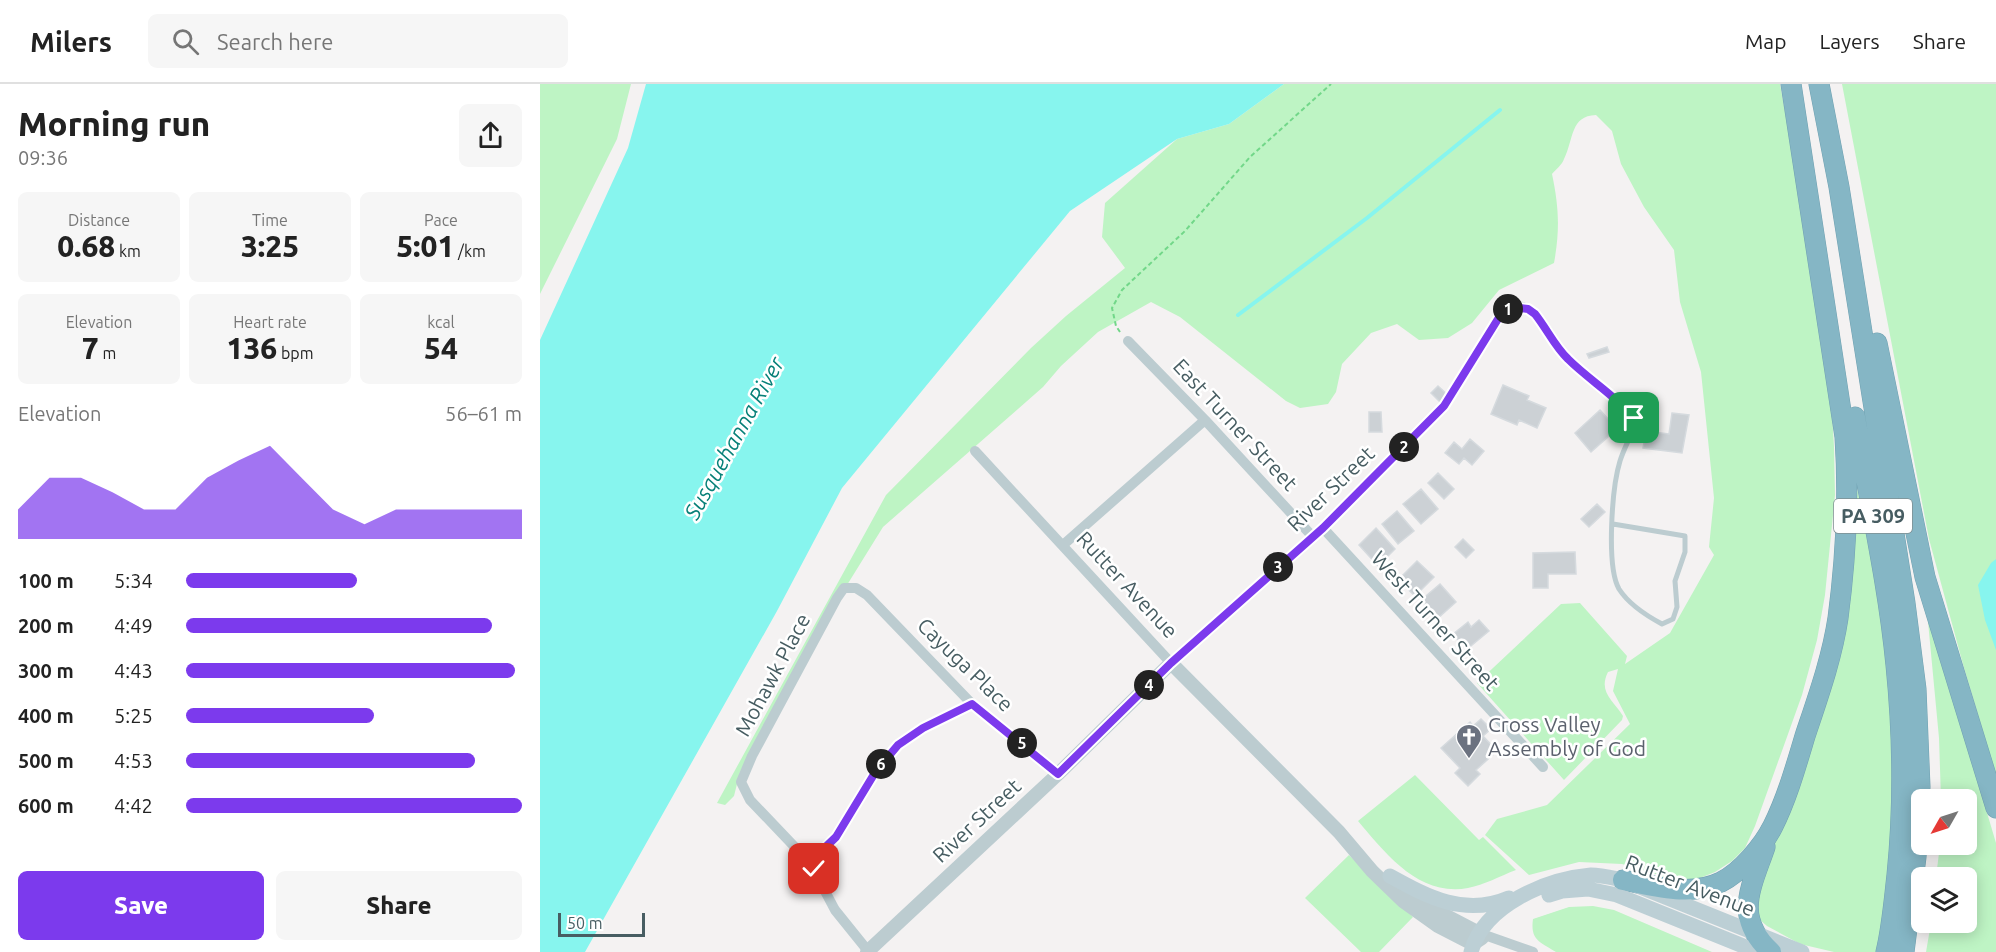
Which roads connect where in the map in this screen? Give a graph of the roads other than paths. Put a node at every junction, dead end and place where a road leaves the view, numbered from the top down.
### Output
1 (1793, 84) edge
2 (1819, 84) edge
3 (1839, 187) junction
4 (1128, 341) road end
5 (1587, 376) joint
6 (1205, 420) junction
7 (975, 451) dead end
8 (1613, 524) junction
9 (1323, 528) junction
10 (1312, 537) junction
11 (1062, 545) junction
12 (844, 588) joint
13 (1171, 663) junction
14 (972, 704) junction
15 (1543, 767) dead end
16 (1058, 774) junction
17 (1996, 808) edge
18 (1772, 827) junction
19 (1353, 846) junction
20 (810, 862) junction
21 (1390, 876) junction
22 (1623, 880) junction
23 (1543, 887) junction
24 (1477, 943) edge
25 (1757, 943) edge
26 (868, 952) edge
27 (1533, 952) edge
28 (1771, 952) edge
29 (1802, 952) edge
30 (1886, 952) edge
31 (1904, 952) edge

1 - 18 highway
1 - 30 highway, PA 309
2 - 3 highway, PA 309
3 - 17 highway
3 - 31 highway, PA 309
4 - 6 street, East Turner Street
5 - 8 lane
5 - 9 street, River Street
6 - 10 street, East Turner Street
6 - 11 street
7 - 11 street, Rutter Avenue
8 - 8 lane
9 - 10 street, River Street
9 - 15 street, West Turner Street
10 - 13 street, River Street
11 - 13 street, Rutter Avenue
12 - 14 street, Cayuga Place
12 - 20 street, Mohawk Place
13 - 16 street, River Street
13 - 19 street, Rutter Avenue
14 - 16 street, Cayuga Place
14 - 20 street
16 - 26 street, River Street
18 - 22 highway
18 - 25 highway
19 - 21 street, Rutter Avenue
19 - 24 street, Rutter Avenue
20 - 26 street
21 - 23 main road
21 - 24 street, Rutter Avenue
22 - 23 main road, Rutter Avenue
22 - 25 main road, Rutter Avenue
23 - 24 main road, Rutter Avenue
24 - 25 main road, Rutter Avenue
24 - 27 street, Rutter Avenue
25 - 28 highway
25 - 29 main road, Rutter Avenue

